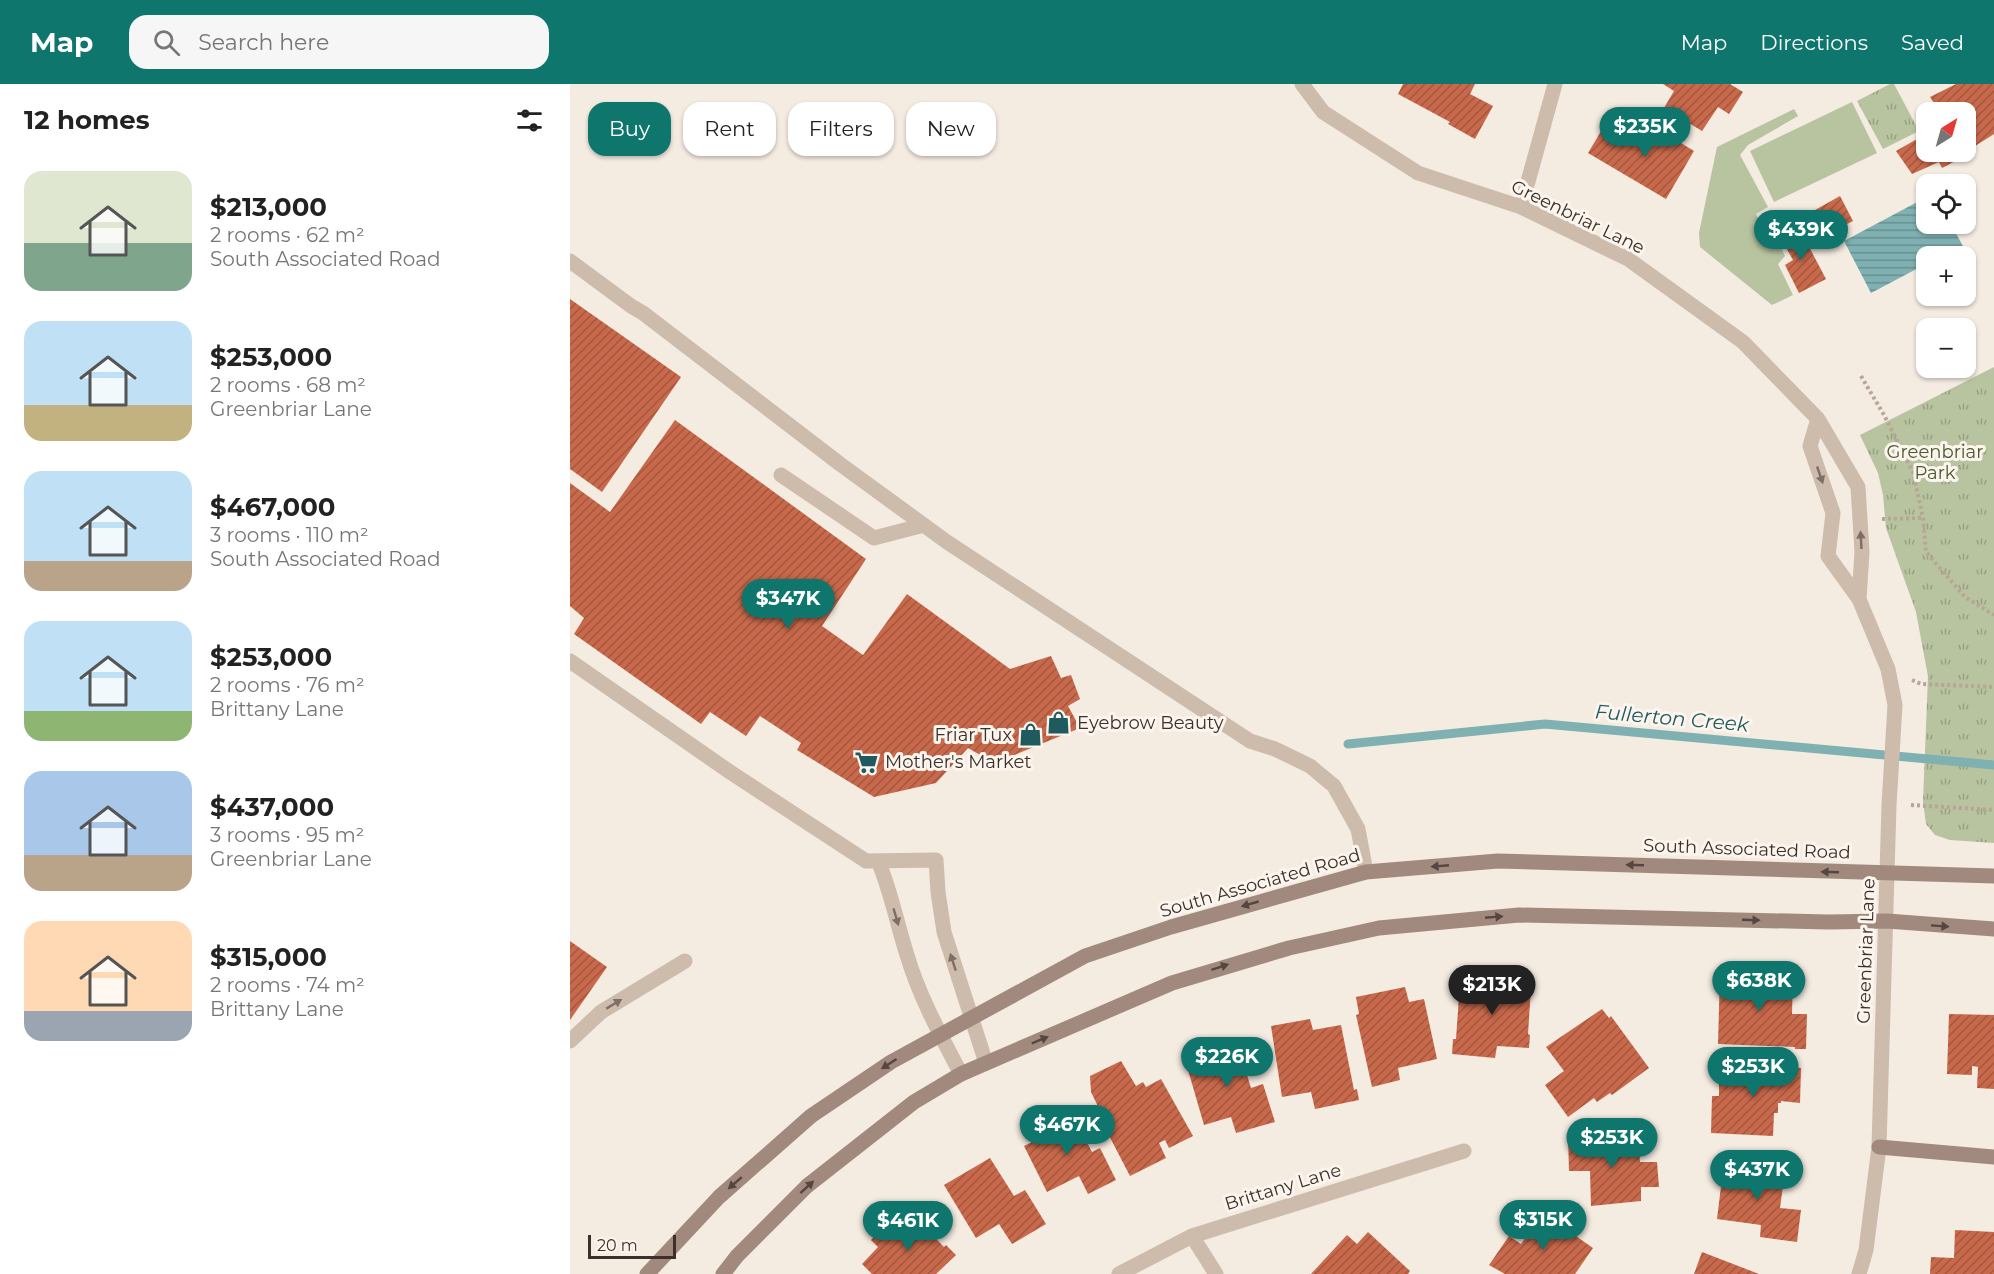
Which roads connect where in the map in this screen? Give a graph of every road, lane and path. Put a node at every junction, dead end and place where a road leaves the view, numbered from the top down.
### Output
1 (1302, 84) edge
2 (1555, 84) edge
3 (1521, 207) junction
4 (570, 261) edge
5 (1861, 376) dead end
6 (1818, 419) junction
7 (781, 476) dead end
8 (1923, 518) junction
9 (1875, 519) dead end
10 (924, 525) junction
11 (1859, 599) junction
12 (1994, 615) edge
13 (570, 661) edge
14 (1888, 669) junction
15 (1994, 687) edge
16 (1889, 805) junction
17 (1994, 810) edge
18 (878, 861) junction
19 (1366, 872) junction
20 (1888, 874) junction
21 (1994, 876) edge
22 (1887, 921) junction
23 (1994, 929) edge
24 (685, 961) dead end
25 (971, 1017) junction
26 (940, 1034) junction
27 (570, 1041) edge
28 (986, 1063) junction
29 (961, 1074) junction
30 (1879, 1148) junction
31 (1464, 1151) dead end
32 (1994, 1157) edge
33 (1192, 1236) junction
34 (647, 1274) edge
35 (723, 1274) edge
36 (1119, 1274) edge
37 (1216, 1274) edge
38 (1859, 1274) edge

1 - 3 street, Greenbriar Lane
2 - 3 street
3 - 6 street, Greenbriar Lane
4 - 10 street
5 - 8 path
11 -> 6 street, Greenbriar Lane
6 -> 11 street, Greenbriar Lane
7 - 10 street
8 - 9 path
8 - 12 path
10 - 19 street
11 - 14 street, Greenbriar Lane
13 - 18 street
14 - 15 path
14 - 16 street, Greenbriar Lane
16 - 17 path
16 - 20 street, Greenbriar Lane
25 -> 18 street
18 -> 26 street
20 -> 19 street, South Associated Road
19 -> 25 street, South Associated Road
20 - 21 street, South Associated Road
20 - 22 street, Greenbriar Lane
22 -> 23 street
28 -> 22 street
22 - 30 street, Greenbriar Lane
27 -> 24 street
25 - 26 street, South Associated Road
25 - 28 street
26 - 29 street
26 -> 34 street, South Associated Road
28 - 29 street
35 -> 29 street
30 - 32 street
30 - 38 street, Greenbriar Lane
31 - 33 street, Brittany Lane
33 - 36 street, Brittany Lane
33 - 37 street

